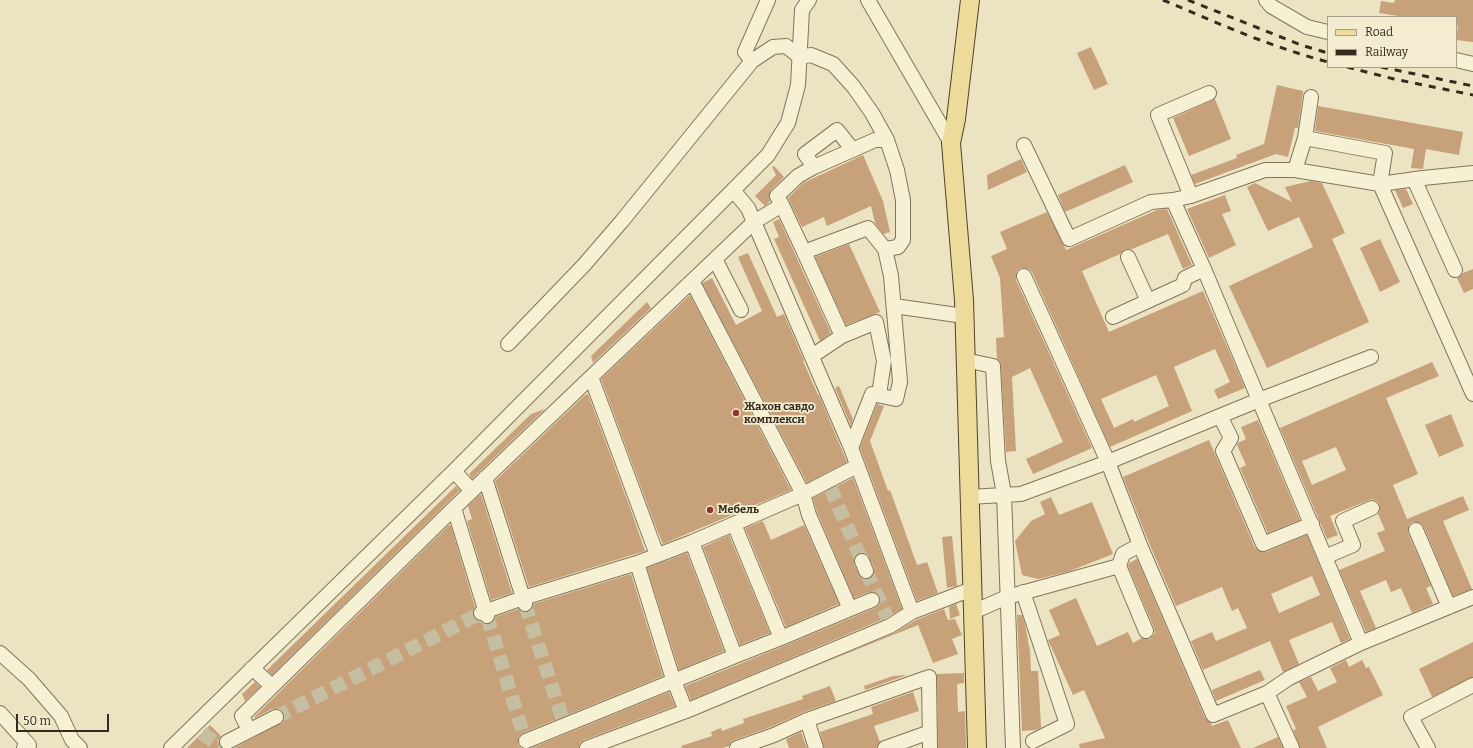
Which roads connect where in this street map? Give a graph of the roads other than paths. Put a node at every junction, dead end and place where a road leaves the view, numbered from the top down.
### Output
1 (768, 0) edge
2 (809, 0) edge
3 (868, 0) edge
4 (970, 0) edge
5 (1266, 0) edge
6 (1327, 32) edge
7 (800, 57) junction
8 (1457, 60) edge
9 (752, 61) junction
10 (1473, 64) edge
11 (1209, 93) dead end
12 (1311, 98) dead end
13 (1305, 138) junction
14 (887, 140) junction
15 (951, 143) junction
16 (1024, 145) dead end
17 (853, 150) junction
18 (814, 167) junction
19 (1296, 170) junction
20 (1473, 173) edge
21 (1414, 179) junction
22 (1380, 184) junction
23 (733, 190) junction
24 (1192, 196) junction
25 (1173, 200) junction
26 (782, 205) junction
27 (754, 222) junction
28 (884, 249) junction
29 (804, 252) junction
30 (1128, 257) dead end
31 (714, 259) junction
32 (1204, 269) junction
33 (1455, 270) dead end
34 (1024, 276) dead end
35 (692, 281) junction
36 (1148, 301) junction
37 (894, 306) junction
38 (740, 310) dead end
39 (964, 316) junction
40 (1112, 316) dead end
41 (842, 336) junction
42 (508, 344) dead end
43 (812, 356) junction
44 (1371, 357) dead end
45 (966, 360) junction
46 (591, 377) junction
47 (1473, 394) edge
48 (879, 395) junction
49 (1259, 400) junction
50 (1220, 416) junction
51 (851, 448) junction
52 (1108, 462) junction
53 (857, 466) junction
54 (454, 471) junction
55 (485, 478) junction
56 (472, 490) junction
57 (803, 494) junction
58 (1004, 494) junction
59 (969, 497) junction
60 (454, 508) junction
61 (1372, 508) dead end
62 (734, 524) junction
63 (1312, 524) junction
64 (1416, 530) dead end
65 (692, 542) junction
66 (1140, 545) junction
67 (657, 555) junction
68 (1325, 557) junction
69 (637, 563) junction
70 (1119, 566) junction
71 (972, 589) junction
72 (1023, 592) junction
73 (1007, 597) junction
74 (1473, 597) edge
75 (872, 600) dead end
76 (524, 601) junction
77 (1449, 607) junction
78 (850, 609) junction
79 (912, 612) junction
80 (973, 612) junction
81 (1146, 631) dead end
82 (781, 638) junction
83 (1361, 643) junction
84 (0, 653) edge
85 (735, 656) junction
86 (252, 668) junction
87 (674, 680) junction
88 (1473, 685) edge
89 (272, 686) junction
90 (1267, 693) junction
91 (686, 711) junction
92 (0, 713) edge
93 (276, 717) tunnel mouth
94 (807, 720) junction
95 (250, 730) junction
96 (930, 732) junction
97 (526, 741) edge
98 (1033, 741) dead end
99 (227, 742) tunnel mouth
100 (777, 742) edge
101 (24, 748) edge
102 (80, 748) edge
103 (171, 748) edge
104 (587, 748) edge
105 (737, 748) edge
106 (816, 748) edge
107 (885, 748) edge
108 (930, 748) edge
109 (977, 748) edge
110 (1013, 748) edge
111 (1292, 748) edge
112 (1428, 748) edge

1 - 9 lane
2 - 7 lane
3 - 15 lane
4 - 15 main road
5 - 6 lane
7 - 9 lane
7 - 14 lane
7 - 23 lane
8 - 10 lane
9 - 42 lane
11 - 24 lane
12 - 13 lane
13 - 19 lane
13 - 22 lane
14 - 17 lane
14 - 28 lane
15 - 39 main road
16 - 25 lane
17 - 18 lane
17 - 18 lane
18 - 26 lane
19 - 22 lane
19 - 24 lane
20 - 21 lane
21 - 22 lane
21 - 33 lane
22 - 47 lane
23 - 27 lane
23 - 54 lane
24 - 25 lane
25 - 32 lane
26 - 27 lane
26 - 29 lane
27 - 31 lane
27 - 43 lane
28 - 29 lane
28 - 37 lane
29 - 41 lane
30 - 36 lane
31 - 35 lane
31 - 38 lane
32 - 36 lane
32 - 49 lane
34 - 52 lane
35 - 46 lane
35 - 57 lane
36 - 40 lane
37 - 39 lane
37 - 48 lane
39 - 45 main road
41 - 43 lane
41 - 48 lane
43 - 51 lane
44 - 49 lane
45 - 58 lane
45 - 59 main road
46 - 55 lane
46 - 67 lane
48 - 51 lane
49 - 50 lane
49 - 63 lane
50 - 52 lane
50 - 63 lane
51 - 53 lane
52 - 58 lane
52 - 66 lane
53 - 57 lane
53 - 79 lane
54 - 56 lane
54 - 86 lane
55 - 56 lane
55 - 76 lane
56 - 60 lane
57 - 62 lane
57 - 78 lane
58 - 59 lane
58 - 73 lane
59 - 71 main road
60 - 76 lane
60 - 89 lane
61 - 68 lane
62 - 65 lane
62 - 82 lane
63 - 68 lane
64 - 77 lane
65 - 67 lane
65 - 85 lane
66 - 70 lane
66 - 90 lane
67 - 69 lane
68 - 83 lane
69 - 76 lane
69 - 87 lane
70 - 72 lane
70 - 81 lane
71 - 79 lane
71 - 80 main road
72 - 73 lane
72 - 98 lane
73 - 80 lane
73 - 110 lane
74 - 77 lane
75 - 78 lane
77 - 83 lane
78 - 82 lane
79 - 91 lane
80 - 109 main road
82 - 85 lane
83 - 90 lane
84 - 102 lane
85 - 87 lane
86 - 89 lane
86 - 103 lane
87 - 91 lane
87 - 97 lane
88 - 112 lane
89 - 95 lane
90 - 111 lane
91 - 104 lane
92 - 101 lane
93 - 95 lane
94 - 96 lane
94 - 100 lane
94 - 106 lane
95 - 99 lane
96 - 107 lane
96 - 108 lane
100 - 105 lane

